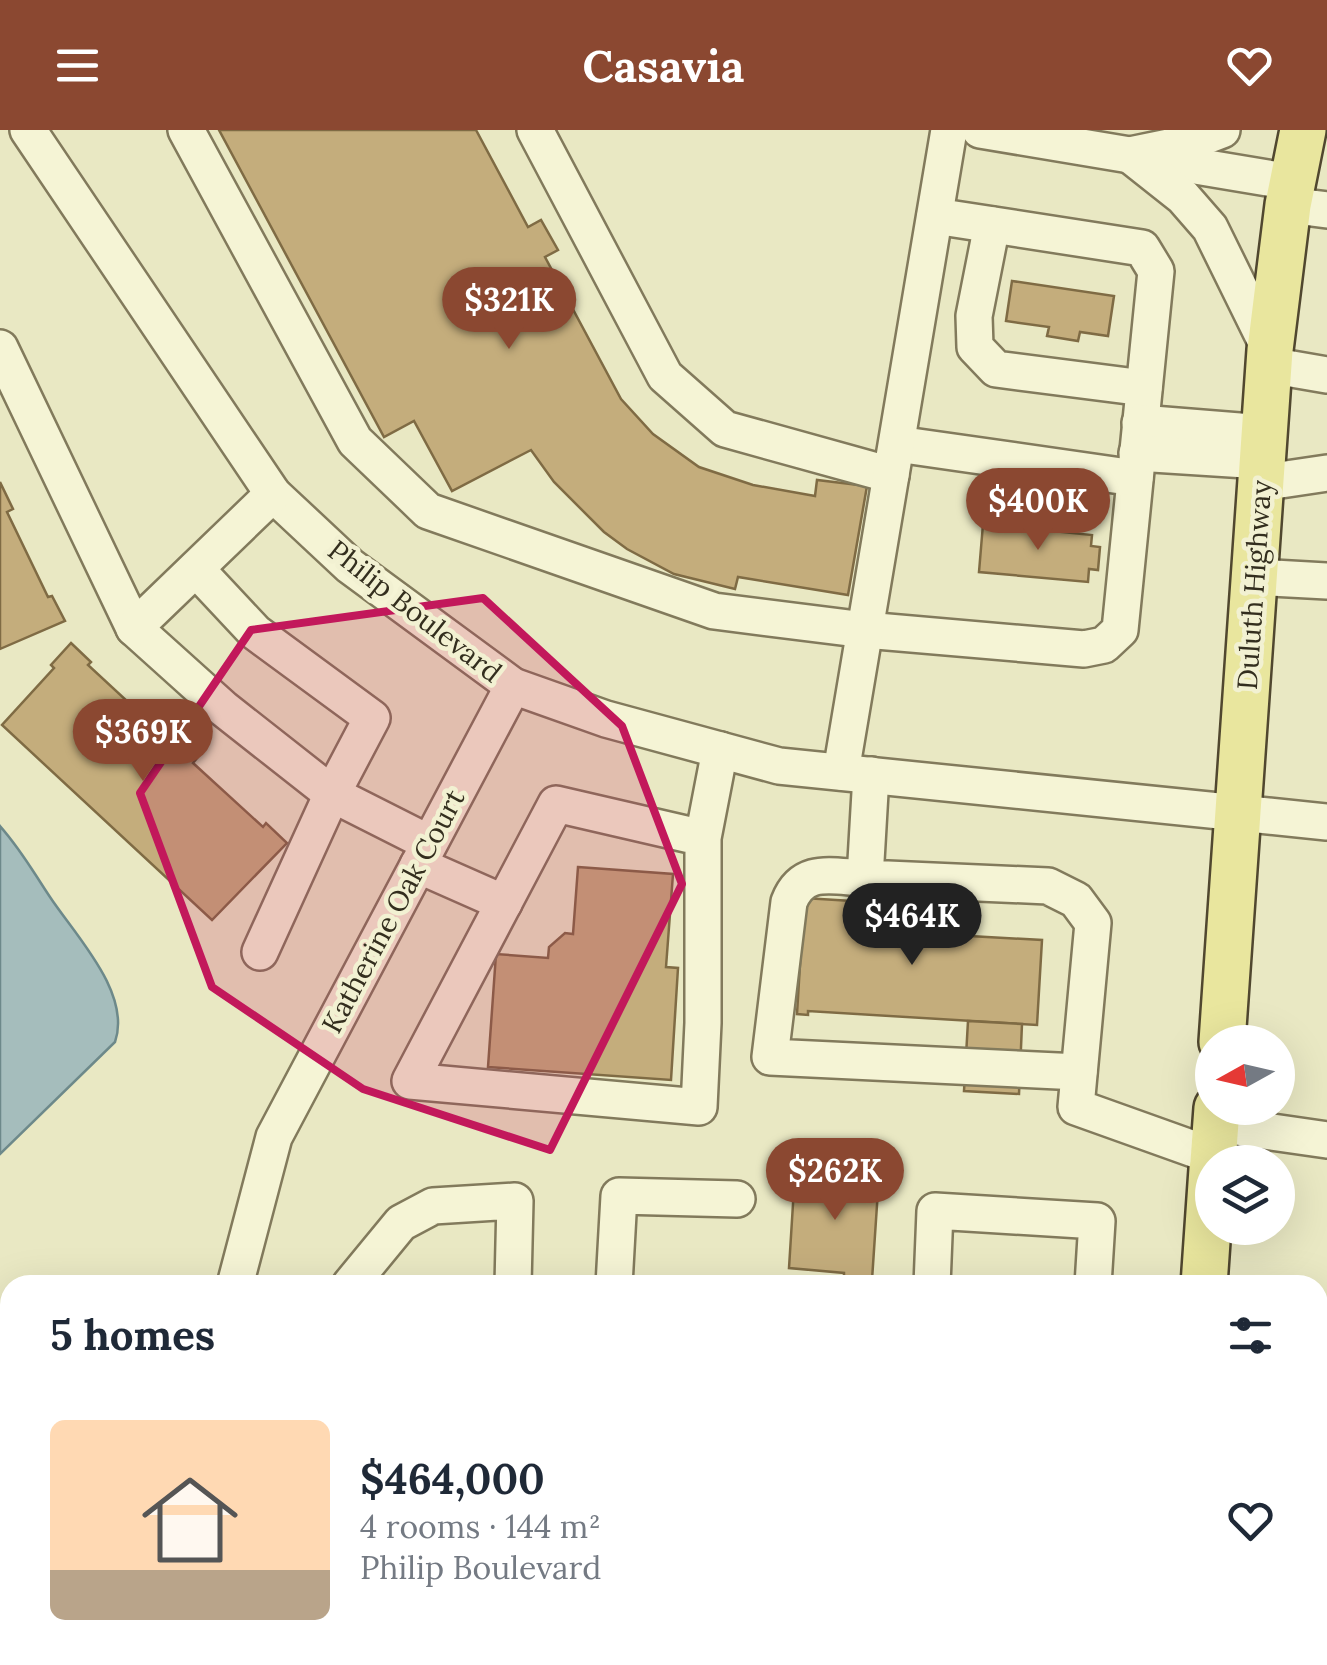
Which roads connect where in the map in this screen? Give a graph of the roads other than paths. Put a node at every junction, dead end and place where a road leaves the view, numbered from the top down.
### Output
1 (28, 130) edge
2 (186, 130) edge
3 (536, 130) edge
4 (949, 130) edge
5 (980, 130) edge
6 (1222, 130) edge
7 (1303, 130) edge
8 (1130, 155) junction
9 (1302, 199) edge
10 (934, 216) junction
11 (992, 226) junction
12 (0, 348) edge
13 (1270, 357) junction
14 (1327, 375) edge
15 (1139, 436) junction
16 (1262, 459) junction
17 (894, 460) junction
18 (1327, 473) edge
19 (274, 494) junction
20 (196, 569) junction
21 (1254, 577) junction
22 (1327, 582) edge
23 (134, 628) junction
24 (865, 630) junction
25 (513, 686) junction
26 (720, 750) junction
27 (856, 773) junction
28 (332, 794) junction
29 (1238, 812) junction
30 (1327, 822) edge
31 (704, 838) junction
32 (423, 854) junction
33 (865, 878) junction
34 (504, 903) junction
35 (260, 952) dead end
36 (1223, 1025) edge
37 (1079, 1072) junction
38 (1327, 1140) edge
39 (1214, 1144) edge
40 (737, 1199) dead end
41 (238, 1275) edge
42 (358, 1275) edge
43 (513, 1275) edge
44 (615, 1275) edge
45 (932, 1275) edge
46 (1093, 1275) edge
47 (1205, 1275) edge

1 - 19 street, Philip Boulevard
2 - 24 street
3 - 17 street
4 - 10 street
5 - 8 street
6 - 8 street
7 - 9 main road, Duluth Highway
8 - 9 street
8 - 13 street
9 - 13 main road, Duluth Highway
10 - 11 street
10 - 17 street
11 - 15 street
11 - 15 street
12 - 23 street
13 - 14 street
13 - 16 main road, Duluth Highway
15 - 16 street
15 - 17 street
15 - 24 street
16 - 18 street
16 - 21 main road, Duluth Highway
17 - 24 street
19 - 20 street
19 - 25 street, Philip Boulevard
20 - 23 street
20 - 28 street
21 - 22 street
21 - 29 main road, Duluth Highway
23 - 28 street
24 - 27 street
25 - 26 street, Philip Boulevard
25 - 32 street, Katherine Oak Court
26 - 27 street, Philip Boulevard
26 - 31 street
27 - 29 street, Philip Boulevard
27 - 33 street
28 - 32 street
28 - 35 street
29 - 30 street, Philip Boulevard
29 - 36 main road, Duluth Highway
31 - 34 street
31 - 34 street
32 - 34 street
32 - 41 street, Katherine Oak Court
33 - 37 street
33 - 37 street
37 - 39 street
38 - 39 street
39 - 47 main road
40 - 44 street
42 - 43 street
45 - 46 street

